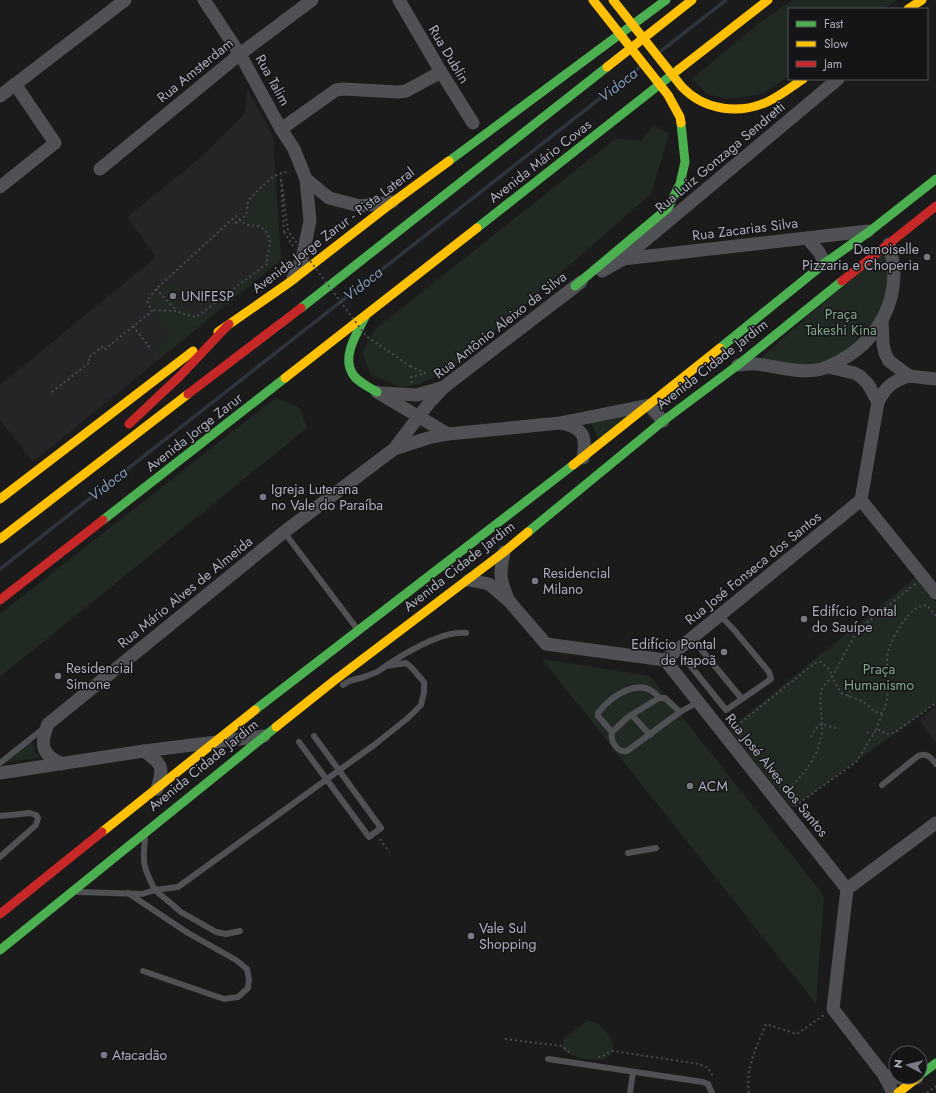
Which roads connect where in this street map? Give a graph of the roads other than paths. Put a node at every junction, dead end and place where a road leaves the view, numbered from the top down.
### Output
1 (125, 0) edge
2 (204, 0) edge
3 (312, 0) edge
4 (399, 0) edge
5 (593, 0) edge
6 (613, 0) edge
7 (662, 0) edge
8 (666, 0) edge
9 (692, 0) edge
10 (768, 0) edge
11 (923, 0) edge
12 (910, 8) edge
13 (916, 8) edge
14 (652, 10) junction
15 (240, 54) junction
16 (441, 72) junction
17 (801, 80) edge
18 (837, 80) edge
19 (15, 84) junction
20 (0, 96) edge
21 (473, 123) dead end
22 (281, 129) junction
23 (100, 169) dead end
24 (306, 179) junction
25 (936, 179) edge
26 (0, 187) edge
27 (392, 202) junction
28 (936, 206) edge
29 (870, 231) junction
30 (807, 238) junction
31 (889, 244) junction
32 (623, 259) junction
33 (825, 263) junction
34 (290, 282) junction
35 (576, 286) junction
36 (367, 314) junction
37 (882, 320) junction
38 (229, 324) junction
39 (738, 365) junction
40 (828, 367) junction
41 (909, 376) junction
42 (936, 379) edge
43 (444, 387) junction
44 (377, 392) junction
45 (878, 402) junction
46 (649, 405) junction
47 (419, 416) junction
48 (663, 421) junction
49 (560, 423) junction
50 (124, 428) dead end
51 (448, 434) junction
52 (107, 444) dead end
53 (394, 449) junction
54 (583, 458) junction
55 (0, 499) edge
56 (861, 500) junction
57 (284, 532) junction
58 (8, 533) junction
59 (0, 539) edge
60 (504, 552) junction
61 (469, 580) junction
62 (936, 593) edge
63 (0, 600) edge
64 (509, 601) junction
65 (720, 616) junction
66 (359, 631) junction
67 (466, 633) dead end
68 (700, 648) dead end
69 (685, 659) dead end
70 (665, 660) junction
71 (386, 666) junction
72 (336, 690) dead end
73 (659, 698) junction
74 (742, 698) junction
75 (698, 702) junction
76 (317, 703) dead end
77 (680, 712) junction
78 (632, 715) junction
79 (48, 724) junction
80 (612, 732) junction
81 (267, 733) junction
82 (650, 735) junction
83 (314, 736) dead end
84 (299, 742) dead end
85 (213, 743) junction
86 (144, 751) junction
87 (0, 763) edge
88 (62, 764) junction
89 (936, 764) edge
90 (338, 770) junction
91 (0, 773) edge
92 (326, 778) junction
93 (882, 785) dead end
94 (156, 789) junction
95 (0, 816) edge
96 (936, 823) edge
97 (145, 833) junction
98 (656, 848) dead end
99 (628, 853) dead end
100 (0, 857) edge
101 (847, 889) junction
102 (154, 890) junction
103 (72, 892) junction
104 (128, 893) junction
105 (0, 914) edge
106 (240, 931) dead end
107 (0, 950) edge
108 (143, 971) dead end
109 (548, 1060) dead end
110 (936, 1062) edge
111 (928, 1069) edge
112 (633, 1072) junction
113 (884, 1075) junction
114 (888, 1076) edge
115 (908, 1085) edge
116 (630, 1093) edge
117 (712, 1093) edge
118 (893, 1093) edge
119 (898, 1093) edge

1 - 19 street
2 - 15 street, Rua Talim
3 - 15 street, Rua Amsterdam
4 - 16 street, Rua Dublin
5 - 35 main road, bridge
6 - 17 main road, bridge
7 - 14 main road
8 - 14 main road, Avenida Jorge Zarur - Pista Lateral
9 - 58 main road
10 - 36 main road, Avenida Mário Covas
11 - 12 main road
11 - 13 street
14 - 27 main road, Avenida Jorge Zarur - Pista Lateral
15 - 22 street, Rua Talim
15 - 23 street, Rua Amsterdam
16 - 21 street, Rua Dublin
16 - 22 street
18 - 32 street, Rua Luiz Gonzaga Sendretti
19 - 20 street
19 - 26 street
22 - 24 street, Rua Talim
24 - 27 street, Rua Talim
24 - 34 street, Rua Talim
25 - 29 main road, Avenida Cidade Jardim
27 - 34 main road, Avenida Jorge Zarur - Pista Lateral
28 - 31 main road, Avenida Cidade Jardim
29 - 30 street, Rua Zacarias Silva
29 - 33 main road, Avenida Cidade Jardim
30 - 32 street, Rua Zacarias Silva
30 - 33 street
31 - 37 street
31 - 39 main road, Avenida Cidade Jardim
32 - 35 street, Rua Antônio Aleixo da Silva
33 - 46 main road, Avenida Cidade Jardim
34 - 38 main road, Avenida Jorge Zarur - Pista Lateral
35 - 43 street, Rua Antônio Aleixo da Silva
36 - 44 main road
36 - 63 main road, Avenida Jorge Zarur
37 - 40 street
37 - 41 street
38 - 50 main road
38 - 55 main road, Avenida Jorge Zarur - Pista Lateral
39 - 40 street
39 - 48 main road, Avenida Cidade Jardim
40 - 45 street
41 - 42 street
41 - 45 street
43 - 44 street
43 - 47 street, Rua Antônio Aleixo da Silva
44 - 47 street
45 - 56 street
46 - 48 street
46 - 49 street
46 - 54 main road, Avenida Cidade Jardim
47 - 51 street
47 - 53 street, Rua Antônio Aleixo da Silva
48 - 60 main road, Avenida Cidade Jardim
49 - 51 street
49 - 54 street
51 - 53 street
52 - 58 main road
53 - 57 street, Rua Mário Alves de Almeida
54 - 66 main road, Avenida Cidade Jardim
56 - 62 street
56 - 65 street, Rua José Fonseca dos Santos
57 - 66 lane
57 - 79 street, Rua Mário Alves de Almeida
58 - 59 main road
60 - 61 main road, Avenida Cidade Jardim
60 - 64 street
61 - 64 street
61 - 81 main road, Avenida Cidade Jardim
64 - 70 street
65 - 70 street, Rua José Fonseca dos Santos
65 - 74 lane
66 - 85 main road, Avenida Cidade Jardim
67 - 71 lane
68 - 74 lane
69 - 74 lane
70 - 75 street, Rua José Alves dos Santos
71 - 72 lane
71 - 90 lane
73 - 77 lane
73 - 78 lane
73 - 80 lane
75 - 77 lane
75 - 101 street, Rua José Alves dos Santos
76 - 81 lane
77 - 82 lane
78 - 80 lane
78 - 82 lane
79 - 87 lane, Rua Mário Alves de Almeida
79 - 88 street
80 - 82 lane
81 - 85 street
81 - 97 main road, Avenida Cidade Jardim
83 - 90 lane
84 - 92 lane
85 - 86 street
85 - 94 main road, Avenida Cidade Jardim
86 - 88 street
86 - 94 street, Avenida Cidade Jardim
88 - 91 street
89 - 93 lane
90 - 92 lane
90 - 92 lane
92 - 102 lane
94 - 105 main road, Avenida Cidade Jardim
95 - 100 lane
96 - 101 street
97 - 102 lane
97 - 103 main road, Avenida Cidade Jardim
98 - 99 lane
101 - 113 street
102 - 104 lane
102 - 106 lane
103 - 104 lane
103 - 107 main road, Avenida Cidade Jardim
104 - 108 lane
109 - 112 lane
110 - 111 main road
112 - 116 lane
112 - 117 lane
113 - 114 street
113 - 118 street
115 - 119 main road

